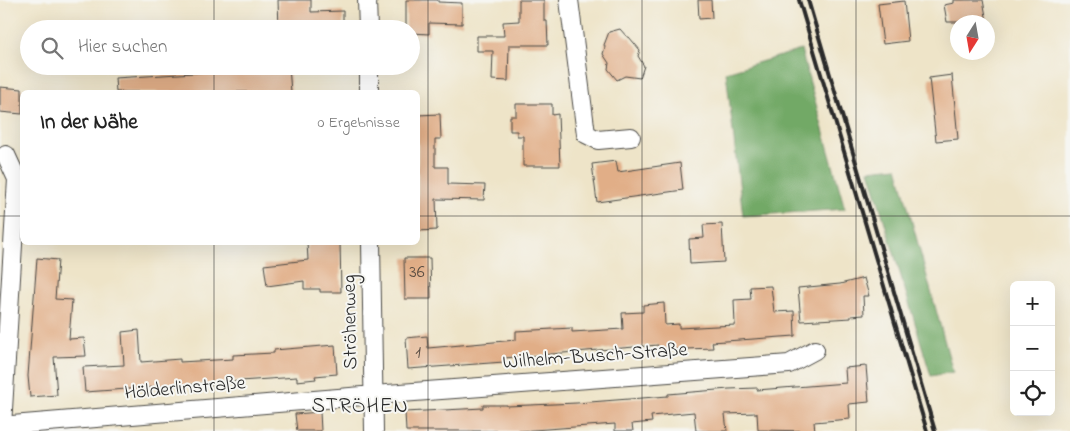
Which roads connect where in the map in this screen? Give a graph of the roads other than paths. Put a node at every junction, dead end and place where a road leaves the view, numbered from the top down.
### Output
1 (367, 0) edge
2 (569, 0) edge
3 (368, 20) edge
4 (368, 75) edge
5 (369, 90) edge
6 (631, 137) dead end
7 (6, 155) dead end
8 (371, 245) edge
9 (815, 350) dead end
10 (374, 395) junction
11 (1, 426) edge
12 (374, 431) edge

1 - 3 street
2 - 6 street
4 - 5 street
7 - 11 street
8 - 10 street, Ströhenweg
9 - 10 street, Wilhelm-Busch-Straße
10 - 11 street, Hölderlinstraße
10 - 12 street, Ströhenweg

